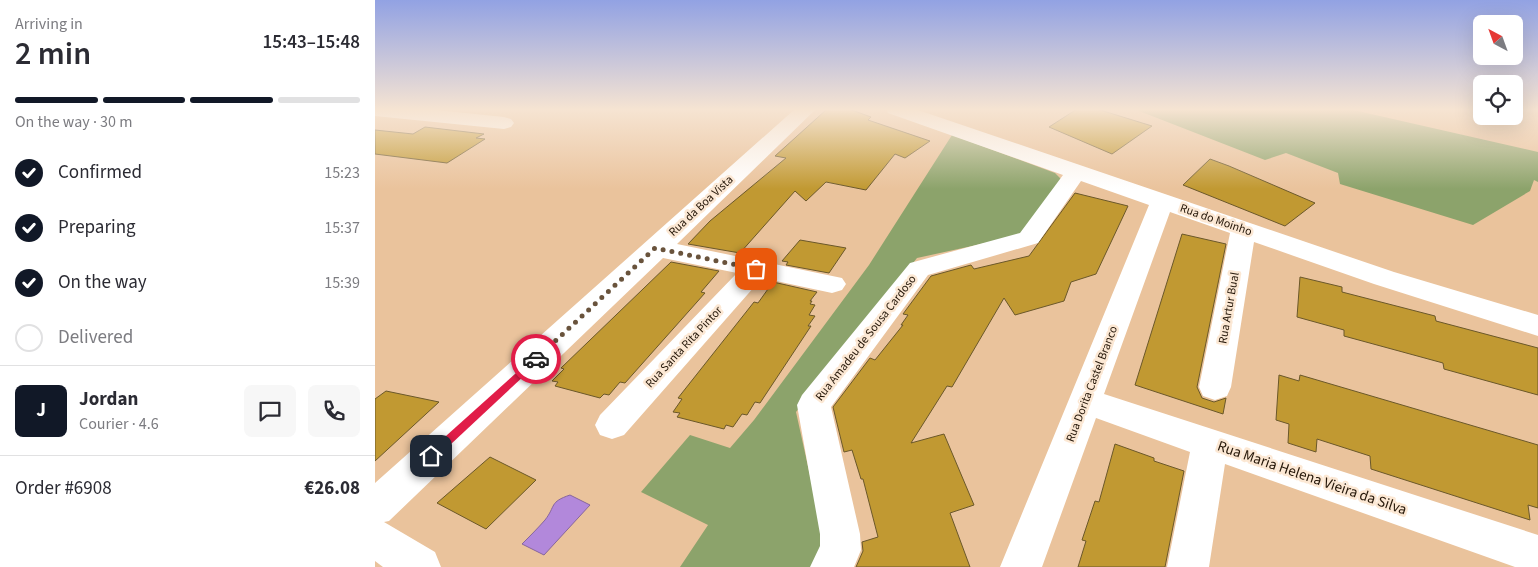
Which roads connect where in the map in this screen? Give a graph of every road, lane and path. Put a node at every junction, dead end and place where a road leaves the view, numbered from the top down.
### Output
1 (778, 135) edge
2 (971, 135) edge
3 (1076, 172) junction
4 (1162, 202) junction
5 (1243, 230) junction
6 (655, 248) junction
7 (756, 269) junction
8 (832, 284) dead end
9 (1538, 326) edge
10 (1215, 387) dead end
11 (1085, 400) junction
12 (612, 425) dead end
13 (1210, 443) junction
14 (375, 508) edge
15 (375, 538) edge
16 (1521, 556) edge
17 (420, 567) edge
18 (831, 567) edge
19 (1021, 567) edge
20 (1188, 567) edge

1 - 6 street, Rua da Boa Vista
2 - 3 street, Rua do Moinho
3 - 4 street, Rua do Moinho
3 - 18 street, Rua Amadeu de Sousa Cardoso
4 - 5 street, Rua do Moinho
4 - 11 street, Rua Dorita Castel Branco
5 - 9 street, Rua do Moinho
5 - 10 street, Rua Artur Bual
6 - 7 street
6 - 14 street, Rua da Boa Vista
7 - 8 street
7 - 12 street, Rua Santa Rita Pintor
11 - 13 street, Rua Maria Helena Vieira da Silva
11 - 19 street, Rua Dorita Castel Branco
13 - 16 street, Rua Maria Helena Vieira da Silva
13 - 20 street
15 - 17 street

